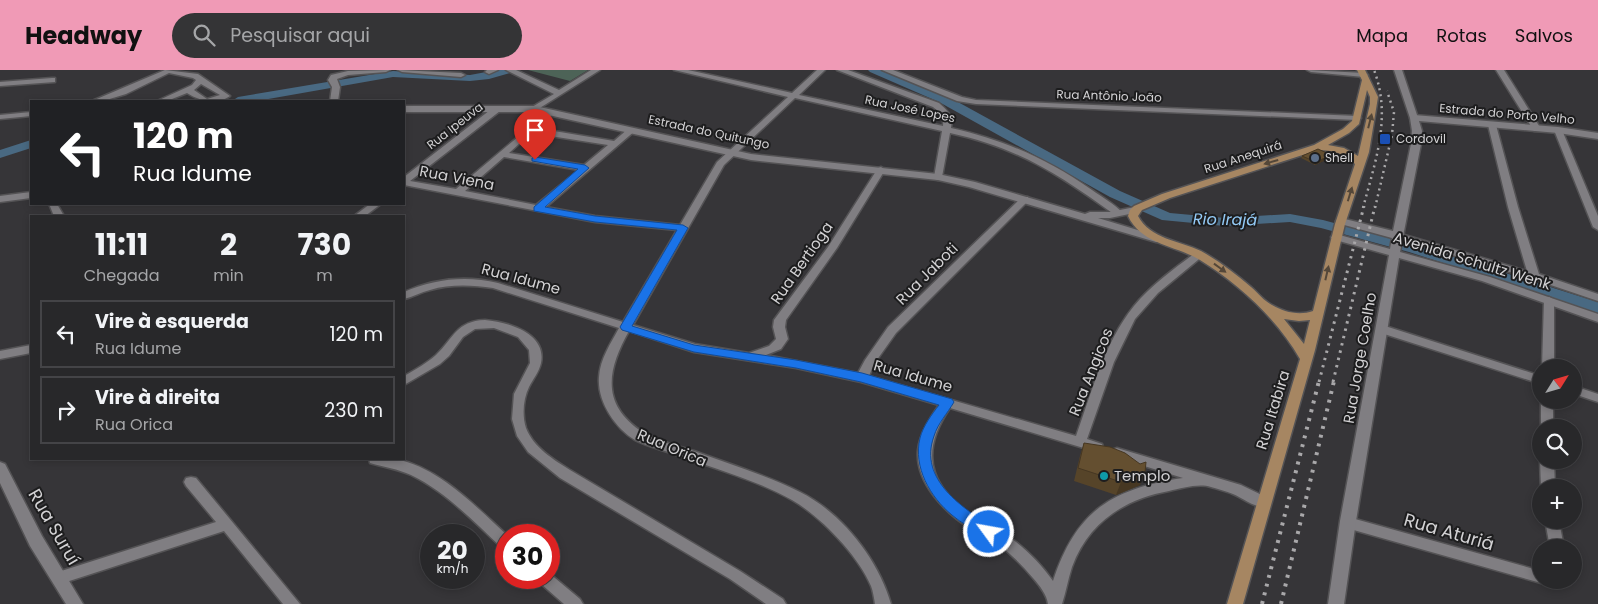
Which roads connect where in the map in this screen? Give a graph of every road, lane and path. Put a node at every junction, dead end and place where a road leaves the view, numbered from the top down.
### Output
1 (170, 70) edge
2 (386, 70) edge
3 (402, 70) edge
4 (596, 70) edge
5 (678, 70) edge
6 (822, 70) edge
7 (841, 70) edge
8 (886, 70) edge
9 (1311, 70) edge
10 (1398, 70) edge
11 (1500, 70) edge
12 (511, 71) edge
13 (461, 74) dead end
14 (1364, 75) edge
15 (52, 80) dead end
16 (200, 80) junction
17 (0, 84) edge
18 (188, 90) junction
19 (559, 93) junction
20 (794, 96) junction
21 (99, 100) edge
22 (166, 100) edge
23 (204, 100) edge
24 (212, 100) edge
25 (334, 100) edge
26 (405, 109) edge
27 (497, 109) junction
28 (535, 110) junction
29 (550, 112) junction
30 (30, 114) edge
31 (0, 117) edge
32 (1336, 117) junction
33 (1357, 118) junction
34 (1414, 118) junction
35 (1492, 125) junction
36 (1351, 127) junction
37 (1536, 129) junction
38 (531, 130) junction
39 (632, 130) junction
40 (947, 130) junction
41 (1558, 130) junction
42 (1598, 136) edge
43 (616, 144) junction
44 (1317, 147) junction
45 (730, 153) junction
46 (502, 154) junction
47 (1360, 164) junction
48 (585, 168) junction
49 (881, 170) junction
50 (938, 177) junction
51 (405, 181) edge
52 (405, 182) edge
53 (457, 193) junction
54 (30, 195) edge
55 (0, 198) edge
56 (1024, 199) junction
57 (375, 205) edge
58 (1139, 208) junction
59 (538, 209) junction
60 (1065, 212) junction
61 (1118, 213) junction
62 (360, 215) edge
63 (1598, 227) edge
64 (683, 228) junction
65 (1338, 229) junction
66 (1160, 240) junction
67 (1396, 244) junction
68 (1199, 255) junction
69 (1534, 276) junction
70 (407, 291) edge
71 (1598, 298) edge
72 (1549, 300) junction
73 (1263, 306) junction
74 (1318, 313) junction
75 (1598, 318) edge
76 (626, 327) junction
77 (1382, 329) junction
78 (30, 349) edge
79 (0, 355) edge
80 (746, 356) junction
81 (1306, 358) junction
82 (1548, 359) edge
83 (1532, 377) edge
84 (862, 378) junction
85 (405, 380) edge
86 (1582, 393) edge
87 (1598, 398) edge
88 (948, 402) junction
89 (1080, 442) junction
90 (379, 460) edge
91 (0, 468) edge
92 (1206, 479) junction
93 (191, 482) dead end
94 (1264, 502) junction
95 (1348, 523) junction
96 (226, 525) junction
97 (495, 533) edge
98 (1532, 574) edge
99 (60, 578) junction
100 (558, 589) edge
101 (1055, 602) edge
102 (75, 604) edge
103 (292, 604) edge
104 (575, 604) edge
105 (778, 604) edge
106 (883, 604) edge
107 (1236, 604) edge
108 (1336, 604) edge

1 - 16 street
1 - 21 street
2 - 25 street
3 - 13 street
4 - 19 street
5 - 20 street, Rua José Lopes
6 - 20 street, Rua Orica
7 - 40 street
8 - 32 street, Rua Antônio João
9 - 14 street
10 - 34 street
11 - 37 street
12 - 19 street
14 - 33 main road, Rua Anequirá
47 -> 14 main road, Rua Itabira
15 - 17 street
16 - 18 street
16 - 24 street
18 - 22 street
18 - 23 street
19 - 28 street
20 - 40 street, Rua José Lopes
20 - 45 street, Rua Orica
26 - 27 street, Estrada do Quitungo
27 - 28 street, Estrada do Quitungo
27 - 51 street, Rua Ipeuva
28 - 29 street, Estrada do Quitungo
29 - 38 street
29 - 39 street, Estrada do Quitungo
30 - 31 street
32 - 33 street, Rua Antônio João
32 - 36 street
33 - 36 main road, Rua Anequirá
34 - 35 street, Estrada do Porto Velho
34 - 67 street, Rua Jorge Coelho
35 - 37 street, Estrada do Porto Velho
35 - 69 street
36 - 44 main road, Rua Anequirá
37 - 41 street, Estrada do Porto Velho
38 - 43 street
38 - 46 street
39 - 43 street
39 - 45 street, Estrada do Quitungo
40 - 50 street
40 - 61 street, Rua José Lopes
41 - 42 street, Estrada do Porto Velho
41 - 63 street
43 - 48 street
44 - 47 main road
44 -> 58 main road, Rua Anequirá
45 - 49 street, Estrada do Quitungo
45 - 64 street, Rua Orica
46 - 48 street
46 - 53 street
65 -> 47 main road, Rua Itabira
48 - 59 street
49 - 50 street, Estrada do Quitungo
49 - 80 street, Rua Bertioga
50 - 56 street, Estrada do Quitungo
52 - 53 street, Rua Viena
53 - 59 street, Rua Viena
54 - 55 street
56 - 60 street, Estrada do Quitungo
56 - 84 street, Rua Jaboti
57 - 62 street
58 - 61 street, Estrada do Quitungo
58 - 66 main road
59 - 64 street, Rua Viena
60 - 61 street, Estrada do Quitungo
60 - 66 street, Estrada do Quitungo
64 - 76 street, Rua Orica
65 - 67 street, Avenida Schultz Wenk
65 - 67 street, Avenida Schultz Wenk
74 -> 65 main road, Rua Itabira
66 - 68 main road, Estrada do Quitungo
67 - 69 street, Avenida Schultz Wenk
67 - 72 street, Avenida Schultz Wenk
67 - 77 street, Rua Jorge Coelho
68 -> 73 main road, Estrada do Quitungo
68 - 89 street, Rua Angicos
69 - 71 street, Avenida Schultz Wenk
70 - 76 street, Rua Idume
72 - 75 street, Avenida Schultz Wenk
72 - 82 street
73 - 74 main road
73 - 81 main road, Estrada do Quitungo
74 - 81 main road, Rua Itabira
76 - 80 street, Rua Idume
76 - 106 street, Rua Orica
77 - 83 street
77 - 95 street, Rua Jorge Coelho
78 - 79 street
80 - 84 street, Rua Idume
81 - 94 main road, Rua Itabira
84 - 88 street, Rua Idume
85 - 105 street
86 - 87 street
88 - 89 street, Rua Idume
88 - 101 street
89 - 92 street, Rua Idume
90 - 97 street
91 - 99 street, Rua Suruí
92 - 94 street, Rua Idume
92 - 101 street
93 - 96 street
94 - 107 main road, Rua Itabira
95 - 98 street, Rua Aturiá
95 - 108 street, Rua Jorge Coelho
96 - 99 street
96 - 103 street
99 - 102 street, Rua Suruí
100 - 104 street

